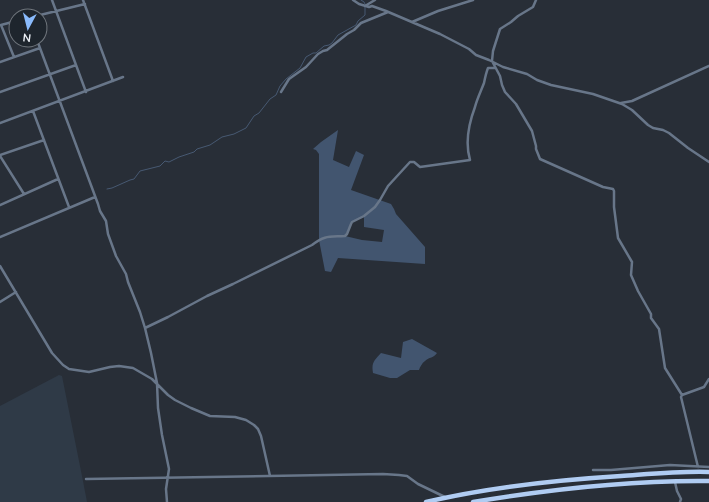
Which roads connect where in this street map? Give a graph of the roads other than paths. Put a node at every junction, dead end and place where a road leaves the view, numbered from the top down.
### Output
1 (52, 0) edge
2 (83, 0) edge
3 (353, 0) edge
4 (375, 0) edge
5 (473, 0) edge
6 (536, 0) edge
7 (85, 4) junction
8 (365, 6) junction
9 (56, 11) junction
10 (389, 12) junction
11 (48, 13) edge
12 (412, 22) junction
13 (0, 25) edge
14 (40, 48) joint
15 (14, 57) junction
16 (492, 61) junction
17 (0, 62) edge
18 (76, 65) junction
19 (709, 66) edge
20 (495, 68) junction
21 (50, 75) junction
22 (123, 77) dead end
23 (113, 81) junction
24 (0, 92) edge
25 (86, 92) junction
26 (281, 92) dead end
27 (60, 102) junction
28 (618, 103) junction
29 (33, 111) junction
30 (0, 123) edge
31 (44, 140) junction
32 (0, 156) edge
33 (709, 162) edge
34 (58, 179) junction
35 (24, 194) junction
36 (94, 197) junction
37 (0, 205) edge
38 (69, 208) junction
39 (0, 237) edge
40 (0, 266) edge
41 (16, 292) junction
42 (0, 302) edge
43 (145, 328) junction
44 (709, 379) edge
45 (157, 384) junction
46 (682, 395) junction
47 (698, 467) junction
48 (709, 467) edge
49 (593, 470) dead end
50 (709, 472) edge
51 (270, 476) junction
52 (167, 478) junction
53 (86, 479) dead end
54 (674, 481) junction
55 (709, 481) edge
56 (445, 497) junction
57 (167, 502) edge
58 (426, 502) edge
59 (473, 502) edge
60 (680, 502) edge

1 - 9 street
2 - 7 street
3 - 8 street
4 - 8 street
5 - 12 street
6 - 16 street
7 - 9 street
7 - 23 street
8 - 10 street
9 - 11 street
9 - 18 street
10 - 12 street
10 - 26 street
12 - 16 street
13 - 15 street
14 - 15 street
14 - 21 street
15 - 17 street
16 - 20 street
16 - 28 street
18 - 21 street
18 - 25 street
19 - 28 street
20 - 43 street
20 - 46 street
21 - 24 street
21 - 27 street
22 - 23 street
23 - 25 street
25 - 27 street
27 - 29 street
27 - 36 street
28 - 33 street
29 - 30 street
29 - 31 street
31 - 32 street
31 - 34 street
32 - 35 street
34 - 35 street
34 - 38 street
35 - 37 street
36 - 38 street
36 - 43 street
38 - 39 street
40 - 41 street
41 - 42 street
41 - 45 street
43 - 45 street
44 - 46 street
45 - 51 street
45 - 52 street
46 - 47 street
47 - 48 street
47 - 49 street
50 - 56 highway
51 - 52 street
51 - 56 street
52 - 53 street
52 - 57 street
54 - 55 highway
54 - 59 highway
54 - 60 street
56 - 58 highway

